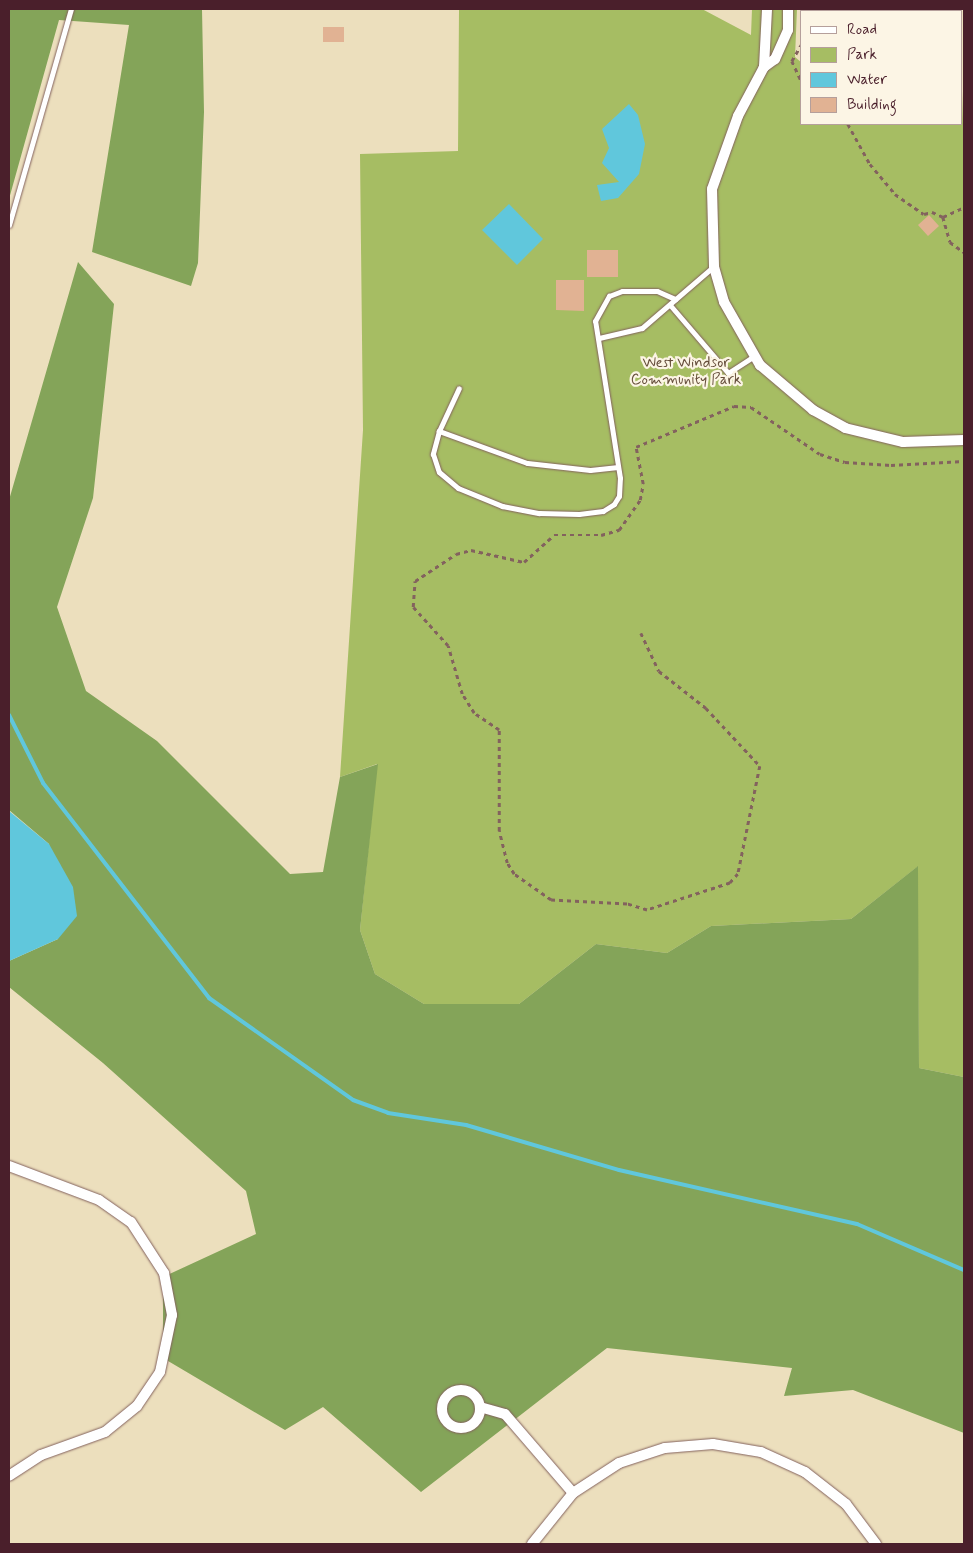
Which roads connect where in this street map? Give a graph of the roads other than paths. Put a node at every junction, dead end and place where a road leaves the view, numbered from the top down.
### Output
1 (71, 9) edge
2 (767, 9) edge
3 (788, 9) edge
4 (764, 67) junction
5 (9, 225) edge
6 (714, 266) junction
7 (675, 299) junction
8 (670, 305) junction
9 (599, 338) junction
10 (754, 356) junction
11 (459, 388) dead end
12 (439, 431) junction
13 (964, 440) edge
14 (618, 467) junction
15 (9, 1166) edge
16 (480, 1407) dead end
17 (9, 1476) edge
18 (573, 1494) junction
19 (532, 1544) edge
20 (876, 1544) edge

1 - 5 lane
2 - 4 street
3 - 4 street
4 - 6 street
6 - 7 lane
6 - 10 street
7 - 8 lane
7 - 9 lane
8 - 9 lane
8 - 10 lane
9 - 14 lane
10 - 13 street
11 - 12 lane
12 - 14 lane
12 - 14 lane
15 - 17 street
16 - 18 street
18 - 19 street
18 - 20 street

